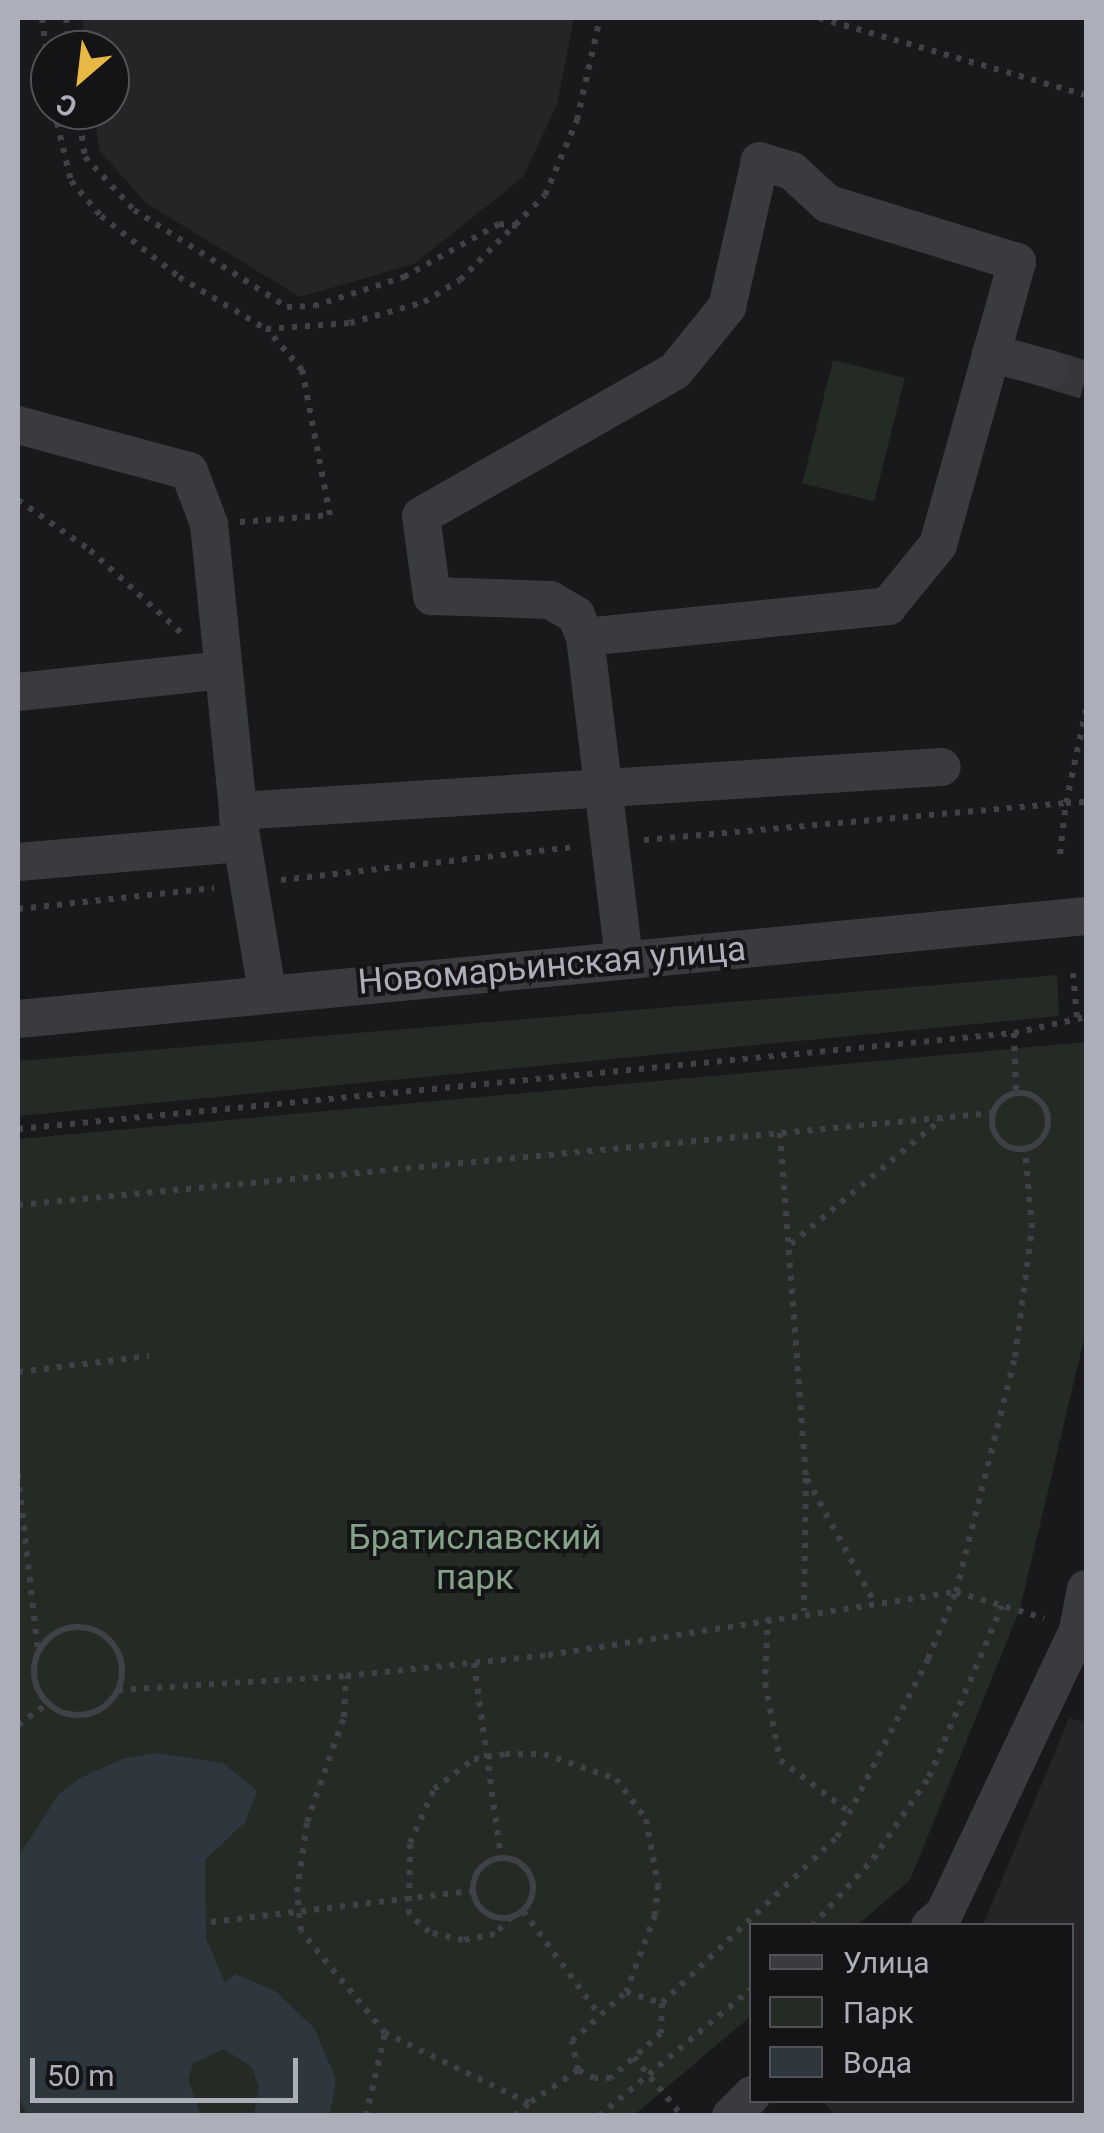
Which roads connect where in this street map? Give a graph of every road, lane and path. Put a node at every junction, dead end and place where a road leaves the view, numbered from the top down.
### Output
1 (600, 18) edge
2 (819, 18) edge
3 (1086, 94) edge
4 (59, 130) edge
5 (81, 130) edge
6 (519, 226) junction
7 (266, 328) junction
8 (991, 354) junction
9 (1049, 370) tunnel mouth
10 (18, 425) edge
11 (18, 500) edge
12 (208, 524) junction
13 (585, 637) junction
14 (224, 670) junction
15 (18, 692) edge
16 (942, 767) dead end
17 (602, 793) junction
18 (1086, 802) edge
19 (238, 827) junction
20 (1060, 854) dead end
21 (18, 862) edge
22 (1086, 916) edge
23 (624, 959) junction
24 (1074, 973) dead end
25 (267, 992) junction
26 (1086, 1017) edge
27 (1077, 1018) junction
28 (18, 1019) edge
29 (1014, 1033) junction
30 (1016, 1093) junction
31 (993, 1113) junction
32 (943, 1118) junction
33 (18, 1129) edge
34 (780, 1133) junction
35 (1025, 1149) junction
36 (18, 1204) edge
37 (790, 1244) junction
38 (149, 1356) dead end
39 (18, 1372) edge
40 (18, 1474) edge
41 (806, 1478) junction
42 (1086, 1590) edge
43 (956, 1592) junction
44 (873, 1600) junction
45 (1002, 1606) junction
46 (804, 1610) junction
47 (768, 1617) junction
48 (1082, 1635) edge
49 (38, 1653) junction
50 (474, 1663) junction
51 (346, 1676) junction
52 (118, 1690) junction
53 (48, 1703) junction
54 (18, 1725) edge
55 (488, 1755) junction
56 (852, 1814) junction
57 (501, 1858) junction
58 (472, 1892) junction
59 (405, 1899) junction
60 (298, 1910) junction
61 (522, 1912) junction
62 (511, 1917) junction
63 (210, 1922) dead end
64 (815, 1923) edge
65 (934, 1923) edge
66 (749, 1991) edge
67 (626, 1992) junction
68 (662, 2002) junction
69 (600, 2016) junction
70 (385, 2033) junction
71 (634, 2057) junction
72 (578, 2070) junction
73 (651, 2078) junction
74 (529, 2104) junction
75 (366, 2116) edge
76 (515, 2116) edge
77 (599, 2116) edge
78 (682, 2116) edge

1 - 6 path
2 - 3 path
4 - 7 path
5 - 6 path
6 - 7 path
7 - 12 path
8 - 9 street
8 - 13 street
8 - 13 street
10 - 12 street
11 - 14 path
12 - 14 street
13 - 17 street
14 - 15 street
14 - 19 street
16 - 17 street
17 - 19 street
17 - 23 street
18 - 20 path
19 - 21 street
19 - 25 street
22 - 23 street, Новомарьинская улица
23 - 25 street, Новомарьинская улица
24 - 27 path
25 - 28 street, Новомарьинская улица
26 - 27 path
27 - 29 path
29 - 30 path
29 - 33 path
30 - 31 path
30 - 35 path
31 - 32 path
31 - 35 path
32 - 34 path
32 - 37 path
34 - 36 path
34 - 37 path
35 - 43 path
37 - 41 path
38 - 39 path
40 - 49 path
41 - 44 path
41 - 46 path
42 - 48 street
43 - 44 path
43 - 45 path
43 - 56 path
44 - 46 path
45 - 48 path
45 - 64 path
46 - 47 path
47 - 50 path
47 - 56 path
48 - 65 street
49 - 52 path
49 - 53 path
50 - 51 path
50 - 55 path
51 - 52 path
51 - 60 path
52 - 53 path
53 - 54 path
55 - 57 path
55 - 59 path
55 - 67 path
56 - 68 path
57 - 58 path
57 - 61 path
58 - 59 path
58 - 62 path
59 - 60 path
59 - 62 path
60 - 63 path
60 - 70 path
61 - 62 path
61 - 69 path
66 - 73 path
67 - 68 path
67 - 69 path
68 - 71 path
69 - 72 path
70 - 74 path
70 - 75 path
71 - 72 path
71 - 73 path
72 - 74 path
73 - 77 path
73 - 78 path
74 - 76 path

